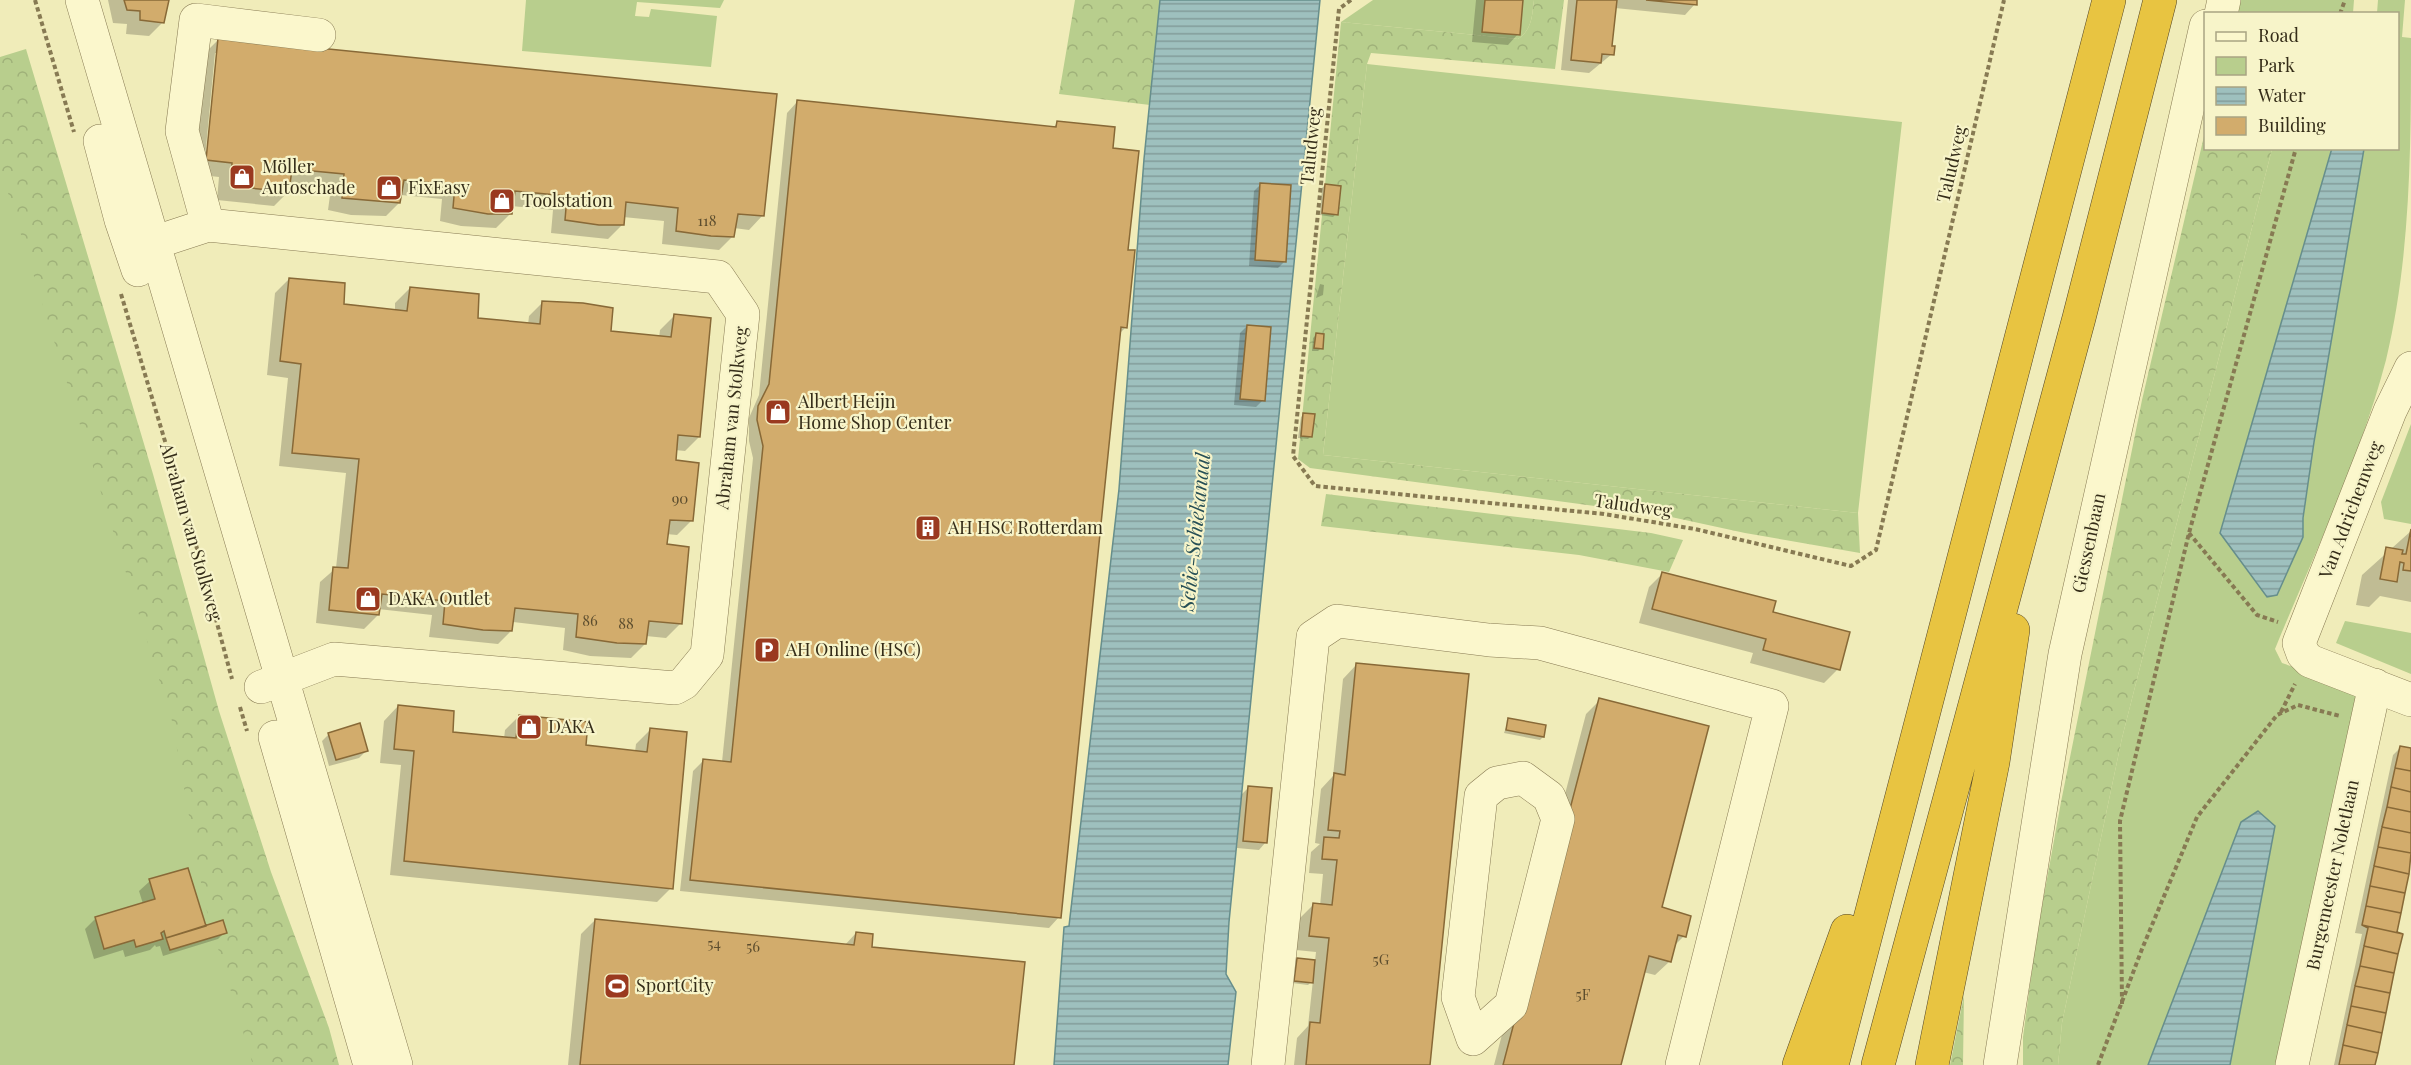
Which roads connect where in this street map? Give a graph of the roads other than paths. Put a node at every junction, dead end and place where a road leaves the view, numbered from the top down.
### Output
1 (62, 0) edge
2 (82, 0) edge
3 (2109, 0) edge
4 (2160, 0) edge
5 (319, 35) dead end
6 (2204, 37) edge
7 (2201, 70) edge
8 (208, 225) junction
9 (142, 245) junction
10 (2411, 368) edge
11 (2036, 480) junction
12 (2375, 685) junction
13 (254, 689) junction
14 (2411, 700) edge
15 (1917, 734) junction
16 (1473, 1040) joint
17 (370, 1065) edge
18 (396, 1065) edge
19 (1268, 1065) edge
20 (1682, 1065) edge
21 (1799, 1065) edge
22 (1832, 1065) edge
23 (1878, 1065) edge
24 (1932, 1065) edge
25 (2000, 1065) edge
26 (2018, 1065) edge
27 (2292, 1065) edge

1 - 9 street
2 - 9 street
3 - 15 highway
4 - 11 highway
5 - 8 street
6 - 7 street, Giessenbaan
7 - 25 street, Giessenbaan
7 - 26 street, Giessenbaan
8 - 9 street, Abraham van Stolkweg
8 - 13 street, Abraham van Stolkweg
9 - 13 street
10 - 12 street, Van Adrichemweg
11 - 23 highway
11 - 24 highway
12 - 14 street
12 - 27 street, Burgemeester Noletlaan
13 - 17 street
13 - 18 street
15 - 21 highway
15 - 22 highway
16 - 16 street
19 - 20 street

